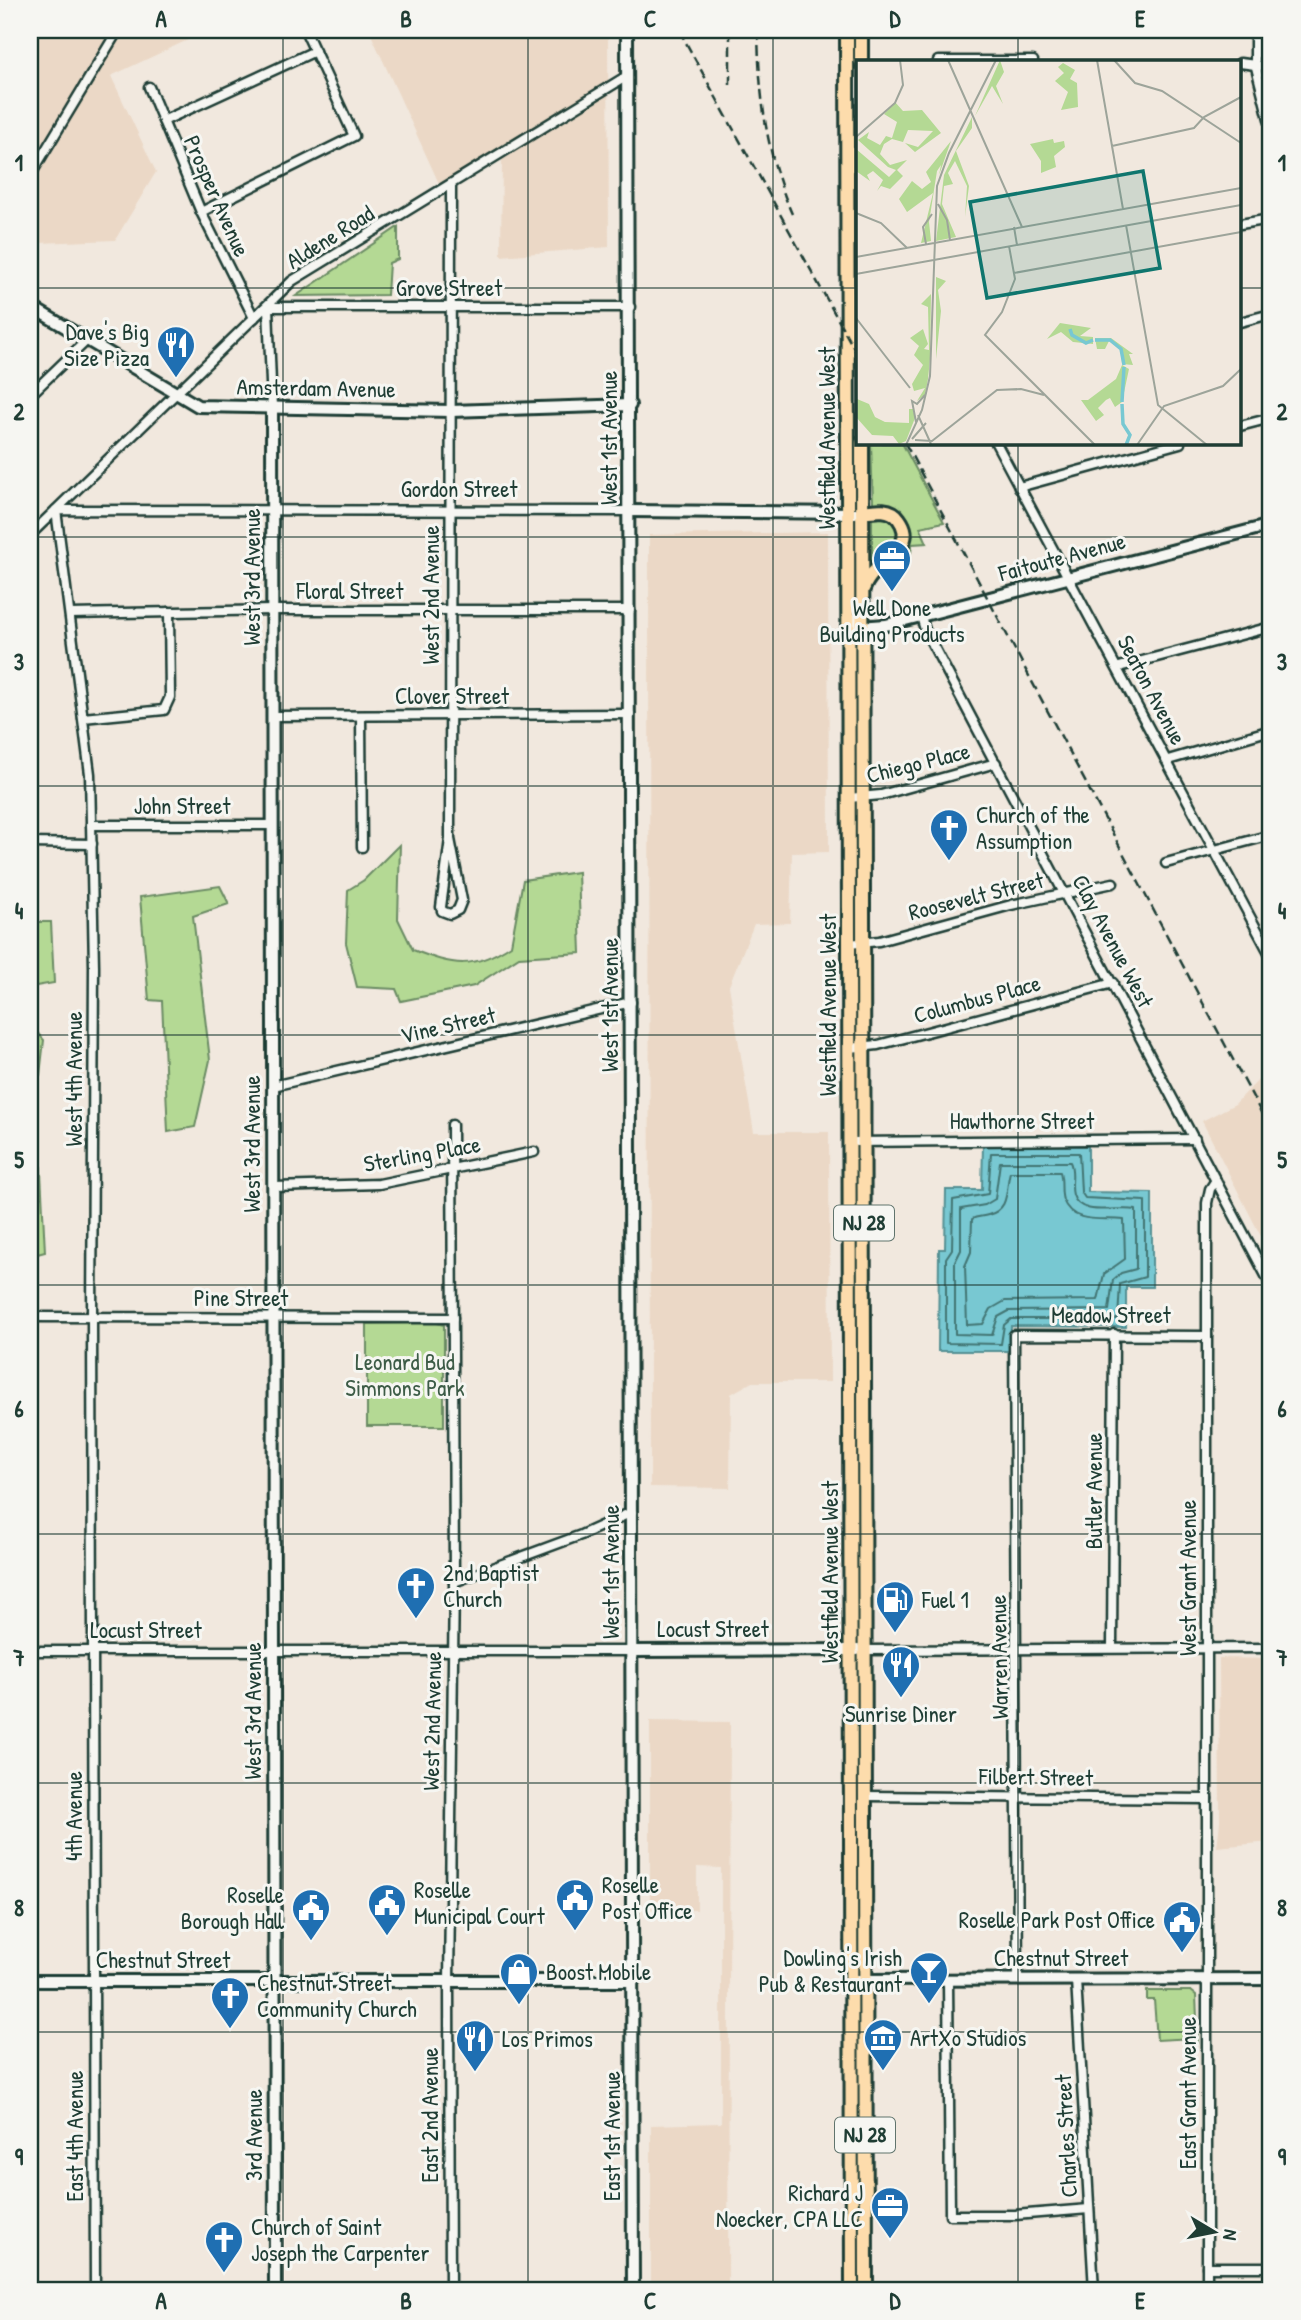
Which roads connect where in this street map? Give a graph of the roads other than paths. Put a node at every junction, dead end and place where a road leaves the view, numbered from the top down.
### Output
1 (118, 30) edge
2 (305, 30) edge
3 (626, 30) edge
4 (847, 30) edge
5 (861, 30) edge
6 (1255, 30) edge
7 (315, 51) junction
8 (856, 60) edge
9 (856, 62) edge
10 (1242, 63) edge
11 (1255, 63) junction
12 (1271, 67) edge
13 (627, 76) junction
14 (149, 87) dead end
15 (163, 121) junction
16 (1271, 127) edge
17 (30, 176) edge
18 (451, 184) junction
19 (201, 212) junction
20 (1271, 219) edge
21 (1242, 224) edge
22 (853, 287) edge
23 (30, 306) edge
24 (268, 307) junction
25 (451, 307) junction
26 (630, 307) junction
27 (1271, 314) edge
28 (254, 318) junction
29 (1242, 321) edge
30 (87, 340) junction
31 (30, 395) edge
32 (177, 395) junction
33 (630, 405) junction
34 (272, 408) junction
35 (451, 411) junction
36 (1271, 418) edge
37 (1242, 425) edge
38 (862, 444) edge
39 (997, 444) edge
40 (1176, 444) edge
41 (1019, 486) junction
42 (56, 510) junction
43 (272, 510) junction
44 (450, 510) junction
45 (630, 511) junction
46 (862, 512) junction
47 (848, 513) junction
48 (1271, 524) edge
49 (30, 535) edge
50 (1069, 576) junction
51 (863, 592) junction
52 (273, 610) junction
53 (630, 610) junction
54 (450, 611) junction
55 (169, 612) junction
56 (70, 614) junction
57 (849, 615) junction
58 (921, 616) junction
59 (863, 627) junction
60 (1271, 627) edge
61 (1119, 667) junction
62 (450, 715) junction
63 (630, 715) junction
64 (273, 716) junction
65 (361, 716) junction
66 (83, 718) junction
67 (1271, 730) edge
68 (1167, 760) junction
69 (996, 763) junction
70 (863, 797) junction
71 (849, 798) junction
72 (91, 825) junction
73 (273, 825) junction
74 (1271, 835) edge
75 (450, 839) junction
76 (30, 843) edge
77 (92, 844) junction
78 (362, 847) dead end
79 (1216, 850) junction
80 (1166, 863) dead end
81 (1113, 883) dead end
82 (1066, 893) junction
83 (1268, 942) edge
84 (856, 944) junction
85 (1271, 956) edge
86 (1113, 983) junction
87 (631, 1002) junction
88 (849, 1048) junction
89 (863, 1048) junction
90 (273, 1086) junction
91 (452, 1125) dead end
92 (1195, 1139) junction
93 (850, 1142) junction
94 (863, 1142) junction
95 (534, 1152) dead end
96 (451, 1169) junction
97 (1216, 1180) junction
98 (274, 1187) junction
99 (850, 1236) junction
100 (864, 1236) junction
101 (1271, 1285) edge
102 (30, 1317) edge
103 (92, 1317) junction
104 (274, 1317) junction
105 (453, 1318) junction
106 (1114, 1334) junction
107 (1014, 1335) joint
108 (1207, 1336) junction
109 (858, 1434) junction
110 (632, 1513) junction
111 (454, 1582) junction
112 (1112, 1648) junction
113 (1207, 1648) junction
114 (1271, 1648) edge
115 (1018, 1649) junction
116 (274, 1650) junction
117 (850, 1650) junction
118 (864, 1650) junction
119 (30, 1651) edge
120 (93, 1651) junction
121 (453, 1651) junction
122 (632, 1651) junction
123 (1019, 1795) junction
124 (865, 1796) junction
125 (1207, 1799) junction
126 (948, 1979) junction
127 (1207, 1979) junction
128 (1271, 1979) edge
129 (851, 1980) junction
130 (865, 1980) junction
131 (1018, 1980) junction
132 (1076, 1980) junction
133 (94, 1981) junction
134 (275, 1981) junction
135 (633, 1981) junction
136 (30, 1982) edge
137 (449, 1982) junction
138 (1089, 2209) junction
139 (1207, 2267) junction
140 (1271, 2267) edge
141 (95, 2290) edge
142 (275, 2290) edge
143 (450, 2290) edge
144 (633, 2290) edge
145 (852, 2290) edge
146 (866, 2290) edge
147 (1094, 2290) edge
148 (1207, 2290) edge

1 - 17 street
2 - 7 street
3 - 13 street, West 1st Avenue
4 - 9 main road, Westfield Avenue West / NJ 28
5 - 8 main road, Westfield Avenue West / NJ 28
6 - 11 street
7 - 15 street
7 - 19 street
9 - 22 main road, Westfield Avenue West / NJ 28
10 - 11 street
11 - 12 street
11 - 16 street
13 - 18 street, Aldene Road
13 - 26 street, West 1st Avenue
14 - 15 street, Prosper Avenue
15 - 19 street, Prosper Avenue
18 - 24 street, Aldene Road
18 - 25 street, West 2nd Avenue
19 - 28 street, Prosper Avenue
20 - 21 street
22 - 47 main road, Westfield Avenue West / NJ 28
23 - 30 street, Amsterdam Avenue
24 - 25 street, Grove Street
24 - 28 street, Aldene Road
24 - 34 street, West 3rd Avenue
25 - 26 street, Grove Street
25 - 35 street, West 2nd Avenue
26 - 33 street, West 1st Avenue
27 - 29 street
28 - 32 street, Aldene Road
30 - 31 street
30 - 32 street, Amsterdam Avenue
32 - 34 street, Amsterdam Avenue
32 - 42 street, Aldene Road
33 - 35 street, Amsterdam Avenue
33 - 45 street, West 1st Avenue
34 - 35 street, Amsterdam Avenue
34 - 43 street, West 3rd Avenue
35 - 44 street, West 2nd Avenue
36 - 37 street
38 - 46 main road, Westfield Avenue West / NJ 28
39 - 41 street, Seaton Avenue
40 - 41 street
41 - 50 street, Seaton Avenue
42 - 43 street, Gordon Street
42 - 49 street, Aldene Road
42 - 56 street, West 4th Avenue
43 - 44 street, Gordon Street
43 - 52 street, West 3rd Avenue
44 - 45 street, Gordon Street
44 - 54 street, West 2nd Avenue
45 - 47 street, Gordon Street
45 - 53 street, West 1st Avenue
46 - 47 street, Gordon Street
46 - 51 main road, Westfield Avenue West / NJ 28
46 - 51 main road
47 - 57 main road, Westfield Avenue West / NJ 28
48 - 50 street, Faitoute Avenue
50 - 58 street, Faitoute Avenue
50 - 61 street, Seaton Avenue
51 - 59 main road, Westfield Avenue West / NJ 28
52 - 54 street, Floral Street
52 - 55 street, Floral Street
52 - 64 street, West 3rd Avenue
53 - 54 street, Floral Street
53 - 63 street, West 1st Avenue
54 - 62 street, West 2nd Avenue
55 - 56 street, Floral Street
55 - 66 street
56 - 66 street, West 4th Avenue
57 - 59 street
57 - 71 main road, Westfield Avenue West / NJ 28
58 - 59 street, Faitoute Avenue
58 - 69 street, Clay Avenue West
59 - 70 main road, Westfield Avenue West / NJ 28
60 - 61 street
61 - 68 street, Seaton Avenue
62 - 63 street, Clover Street
62 - 65 street, Clover Street
62 - 75 street, West 2nd Avenue
63 - 87 street, West 1st Avenue
64 - 65 street, Clover Street
64 - 73 street, West 3rd Avenue
65 - 78 street
66 - 72 street, West 4th Avenue
67 - 68 street
68 - 79 street, Seaton Avenue
69 - 70 street, Chiego Place
69 - 82 street, Clay Avenue West
70 - 71 street, Chiego Place
70 - 84 main road, Westfield Avenue West / NJ 28
71 - 84 main road, Westfield Avenue West / NJ 28
72 - 73 street, John Street
72 - 77 street, West 4th Avenue
73 - 90 street, West 3rd Avenue
74 - 79 street
75 - 75 street, West 2nd Avenue
76 - 77 street
77 - 103 street, West 4th Avenue
79 - 80 street
79 - 83 street, Seaton Avenue
81 - 82 street, Roosevelt Street
82 - 84 street, Roosevelt Street
82 - 86 street, Clay Avenue West
83 - 85 street, Seaton Avenue
84 - 88 main road, Westfield Avenue West / NJ 28
84 - 89 main road, Westfield Avenue West / NJ 28
86 - 89 street, Columbus Place
86 - 92 street, Clay Avenue West
87 - 90 street, Vine Street
87 - 110 street, West 1st Avenue
88 - 89 street, Columbus Place
88 - 93 main road, Westfield Avenue West / NJ 28
89 - 94 main road, Westfield Avenue West / NJ 28
90 - 98 street, West 3rd Avenue
91 - 96 street, West 2nd Avenue
92 - 94 street, Hawthorne Street
92 - 97 street, Clay Avenue West
93 - 94 street, Hawthorne Street
93 - 99 main road, Westfield Avenue West / NJ 28
94 - 100 main road, Westfield Avenue West / NJ 28
95 - 96 street, Sterling Place
96 - 98 street, Sterling Place
96 - 105 street, West 2nd Avenue
97 - 101 street, Clay Avenue West
97 - 108 street, West Grant Avenue
98 - 104 street, West 3rd Avenue
99 - 100 main road
99 - 109 main road, Westfield Avenue West / NJ 28
100 - 109 main road, Westfield Avenue West / NJ 28
102 - 103 street, Pine Street
103 - 104 street, Pine Street
103 - 120 street, West 4th Avenue
104 - 105 street, Pine Street
104 - 116 street, West 3rd Avenue
105 - 111 street, West 2nd Avenue
106 - 107 street, Meadow Street
106 - 108 street, Meadow Street
106 - 112 street, Butler Avenue
107 - 115 street, Warren Avenue
108 - 113 street, West Grant Avenue
109 - 117 main road, Westfield Avenue West / NJ 28
109 - 118 main road, Westfield Avenue West / NJ 28
110 - 111 street
110 - 122 street, West 1st Avenue
111 - 121 street, West 2nd Avenue
112 - 113 street, Locust Street
112 - 115 street, Locust Street
113 - 114 street, Locust Street
113 - 125 street, West Grant Avenue
115 - 118 street, Locust Street
115 - 123 street, Warren Avenue
116 - 120 street, Locust Street
116 - 121 street, Locust Street
116 - 134 street, West 3rd Avenue
117 - 118 street, Locust Street
117 - 122 street, Locust Street
117 - 129 main road, Westfield Avenue West / NJ 28
118 - 124 main road, Westfield Avenue West / NJ 28
119 - 120 street, Locust Street
120 - 133 street, 4th Avenue
121 - 122 street, Locust Street
121 - 137 street, West 2nd Avenue
122 - 135 street, West 1st Avenue
123 - 124 street, Filbert Street
123 - 125 street, Filbert Street
123 - 131 street, Warren Avenue
124 - 130 main road, Westfield Avenue West / NJ 28
125 - 127 street, West Grant Avenue
126 - 130 street, Chestnut Street
126 - 131 street, Chestnut Street
126 - 138 street
127 - 128 street, Chestnut Street
127 - 132 street, Chestnut Street
127 - 139 street, East Grant Avenue
129 - 130 street, Chestnut Street
129 - 145 main road, NJ 28
130 - 146 main road, NJ 28
131 - 132 street, Chestnut Street
132 - 138 street, Charles Street
133 - 134 street, Chestnut Street
133 - 136 street, Chestnut Street
133 - 141 street, East 4th Avenue
134 - 137 street, Chestnut Street
134 - 142 street, 3rd Avenue
135 - 137 street, Chestnut Street
135 - 144 street, East 1st Avenue
137 - 143 street, East 2nd Avenue
138 - 147 street, Charles Street
139 - 140 street
139 - 148 street, East Grant Avenue

